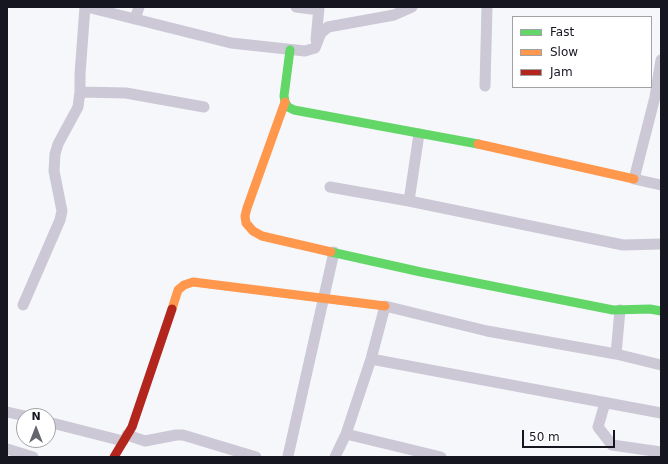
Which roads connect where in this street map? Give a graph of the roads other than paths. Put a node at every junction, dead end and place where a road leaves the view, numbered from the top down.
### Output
1 (86, 7) edge
2 (140, 7) edge
3 (296, 7) edge
4 (412, 7) edge
5 (487, 7) edge
6 (319, 9) edge
7 (135, 19) junction
8 (315, 48) junction
9 (290, 50) junction
10 (661, 60) edge
11 (485, 86) dead end
12 (80, 92) junction
13 (658, 98) edge
14 (285, 102) junction
15 (204, 107) dead end
16 (419, 134) junction
17 (634, 179) junction
18 (661, 185) edge
19 (330, 187) dead end
20 (408, 202) junction
21 (661, 244) edge
22 (334, 252) junction
23 (325, 298) junction
24 (23, 305) dead end
25 (385, 306) junction
26 (620, 310) junction
27 (661, 311) edge
28 (616, 354) junction
29 (371, 360) junction
30 (661, 365) edge
31 (605, 403) junction
32 (661, 413) edge
33 (56, 424) edge
34 (346, 434) junction
35 (125, 438) junction
36 (7, 449) edge
37 (661, 452) edge
38 (33, 457) edge
39 (114, 457) edge
40 (256, 457) edge
41 (288, 457) edge
42 (335, 457) edge
43 (441, 457) edge

1 - 7 street
1 - 12 street
2 - 7 street
3 - 6 street
4 - 8 street
5 - 11 street
6 - 8 street
7 - 9 street
8 - 9 street
9 - 14 street
10 - 13 street
12 - 15 street
12 - 24 street
13 - 17 street
14 - 16 street
14 - 22 street
16 - 17 street
16 - 20 street
17 - 18 street
19 - 20 street
20 - 21 street
22 - 23 street
22 - 26 street
23 - 25 street
23 - 35 street
23 - 41 street
25 - 28 street
25 - 29 street
26 - 27 street
26 - 28 street
28 - 30 street
29 - 31 street
29 - 34 street
31 - 32 street
31 - 37 street
33 - 35 street
34 - 42 street
34 - 43 street
35 - 39 street
35 - 40 street
36 - 38 street

